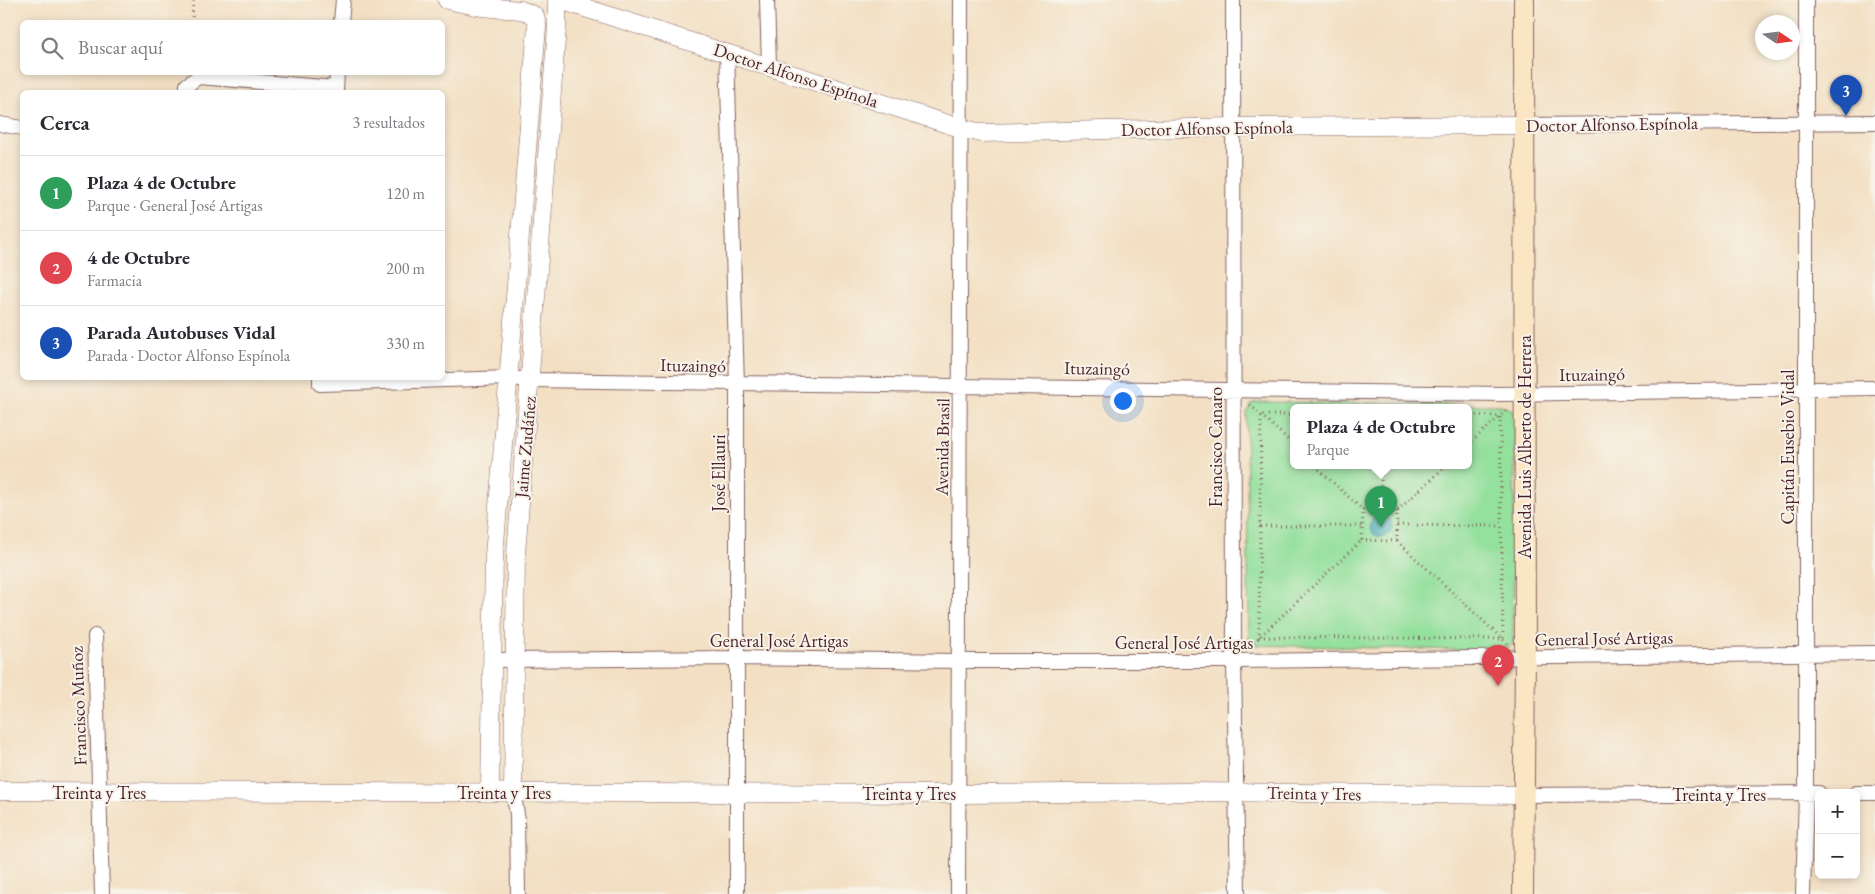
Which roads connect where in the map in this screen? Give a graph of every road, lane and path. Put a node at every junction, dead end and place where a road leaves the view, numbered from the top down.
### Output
1 (194, 0) edge
2 (343, 0) edge
3 (447, 0) edge
4 (558, 0) edge
5 (767, 0) edge
6 (960, 0) edge
7 (1233, 0) edge
8 (1524, 0) edge
9 (1806, 0) edge
10 (526, 9) edge
11 (192, 20) edge
12 (341, 20) edge
13 (727, 52) junction
14 (769, 66) junction
15 (337, 75) edge
16 (187, 89) edge
17 (336, 90) edge
18 (1806, 122) junction
19 (1875, 122) edge
20 (0, 124) edge
21 (1522, 125) junction
22 (1233, 126) junction
23 (20, 128) edge
24 (960, 128) junction
25 (510, 378) junction
26 (445, 379) edge
27 (383, 380) edge
28 (531, 380) junction
29 (320, 381) edge
30 (737, 385) junction
31 (961, 385) junction
32 (1806, 388) junction
33 (1875, 388) edge
34 (1233, 389) junction
35 (1524, 394) junction
36 (1260, 415) junction
37 (1290, 415) edge
38 (1472, 416) edge
39 (1500, 416) junction
40 (1290, 441) edge
41 (1472, 441) edge
42 (1318, 469) edge
43 (1382, 469) edge
44 (1443, 469) edge
45 (1363, 510) junction
46 (1382, 511) junction
47 (1398, 511) junction
48 (1397, 525) junction
49 (1260, 526) junction
50 (1362, 526) junction
51 (1502, 526) junction
52 (1362, 540) junction
53 (1396, 541) junction
54 (94, 636) dead end
55 (1259, 637) junction
56 (1503, 639) junction
57 (1806, 652) junction
58 (1875, 653) edge
59 (737, 658) junction
60 (1525, 659) junction
61 (493, 660) junction
62 (516, 660) junction
63 (958, 661) junction
64 (1234, 661) junction
65 (0, 791) edge
66 (100, 792) junction
67 (490, 792) junction
68 (513, 792) junction
69 (1236, 792) junction
70 (736, 793) junction
71 (1812, 793) edge
72 (1860, 793) edge
73 (1875, 793) edge
74 (958, 794) junction
75 (1523, 795) junction
76 (102, 894) edge
77 (518, 894) edge
78 (737, 894) edge
79 (958, 894) edge
80 (1238, 894) edge
81 (1523, 894) edge
82 (1804, 894) edge

1 - 11 path
2 - 12 street
3 - 10 street
4 - 10 street
4 - 13 street, Doctor Alfonso Espínola
4 - 28 street, Jaime Zudáñez
5 - 14 street
6 - 24 street, Avenida Brasil
7 - 22 street, Francisco Canaro
8 - 21 main road, Avenida Luis Alberto de Herrera
9 - 18 street, Capitán Eusebio Vidal
10 - 25 street, Jaime Zudáñez
13 - 14 street, Doctor Alfonso Espínola
13 - 30 street, José Ellauri
14 - 24 street, Doctor Alfonso Espínola
15 - 17 street
16 - 17 street
18 - 19 street, Doctor Alfonso Espínola
18 - 21 street, Doctor Alfonso Espínola
18 - 32 street, Capitán Eusebio Vidal
20 - 23 street
21 - 22 street, Doctor Alfonso Espínola
21 - 35 main road, Avenida Luis Alberto de Herrera
22 - 24 street, Doctor Alfonso Espínola
22 - 34 street, Francisco Canaro
24 - 31 street, Avenida Brasil
25 - 26 street, Ituzaingó
25 - 28 street, Ituzaingó
25 - 61 street, Jaime Zudáñez
27 - 29 street, Ituzaingó
28 - 30 street, Ituzaingó
28 - 62 street, Jaime Zudáñez
30 - 31 street, Ituzaingó
30 - 59 street, José Ellauri
31 - 34 street, Ituzaingó
31 - 63 street, Avenida Brasil
32 - 33 street, Ituzaingó
32 - 35 street, Ituzaingó
32 - 57 street, Capitán Eusebio Vidal
34 - 35 street, Ituzaingó
34 - 36 path
34 - 64 street, Francisco Canaro
35 - 39 path
35 - 60 main road, Avenida Luis Alberto de Herrera
36 - 37 path
36 - 40 path
36 - 49 path
38 - 39 path
39 - 41 path
39 - 51 path
42 - 45 path
43 - 46 path
44 - 47 path
45 - 46 path
45 - 50 path
46 - 47 path
47 - 48 path
48 - 51 path
48 - 53 path
49 - 50 path
49 - 55 path
50 - 52 path
51 - 56 path
52 - 53 path
52 - 55 path
53 - 56 path
54 - 66 street, Francisco Muñoz
55 - 56 path
55 - 64 path
56 - 60 path
57 - 58 street, General José Artigas
57 - 60 street, General José Artigas
57 - 71 street, Capitán Eusebio Vidal
59 - 62 street, General José Artigas
59 - 63 street, General José Artigas
59 - 70 street, José Ellauri
60 - 64 street, General José Artigas
60 - 75 main road, Avenida Luis Alberto de Herrera
61 - 62 street, General José Artigas
61 - 67 street, Jaime Zudáñez
62 - 68 street, Jaime Zudáñez
63 - 64 street, General José Artigas
63 - 74 street, Avenida Brasil
64 - 69 street, Francisco Canaro
65 - 66 street, Treinta y Tres
66 - 67 street, Treinta y Tres
66 - 76 street, Francisco Muñoz
67 - 68 street, Treinta y Tres
68 - 70 street, Treinta y Tres
68 - 77 street, Jaime Zudáñez
69 - 74 street, Treinta y Tres
69 - 75 street, Treinta y Tres
69 - 80 street, Francisco Canaro
70 - 74 street, Treinta y Tres
70 - 78 street, José Ellauri
71 - 75 street, Treinta y Tres
71 - 82 street, Capitán Eusebio Vidal
72 - 73 street
74 - 79 street, Avenida Brasil
75 - 81 main road, Avenida Luis Alberto de Herrera

